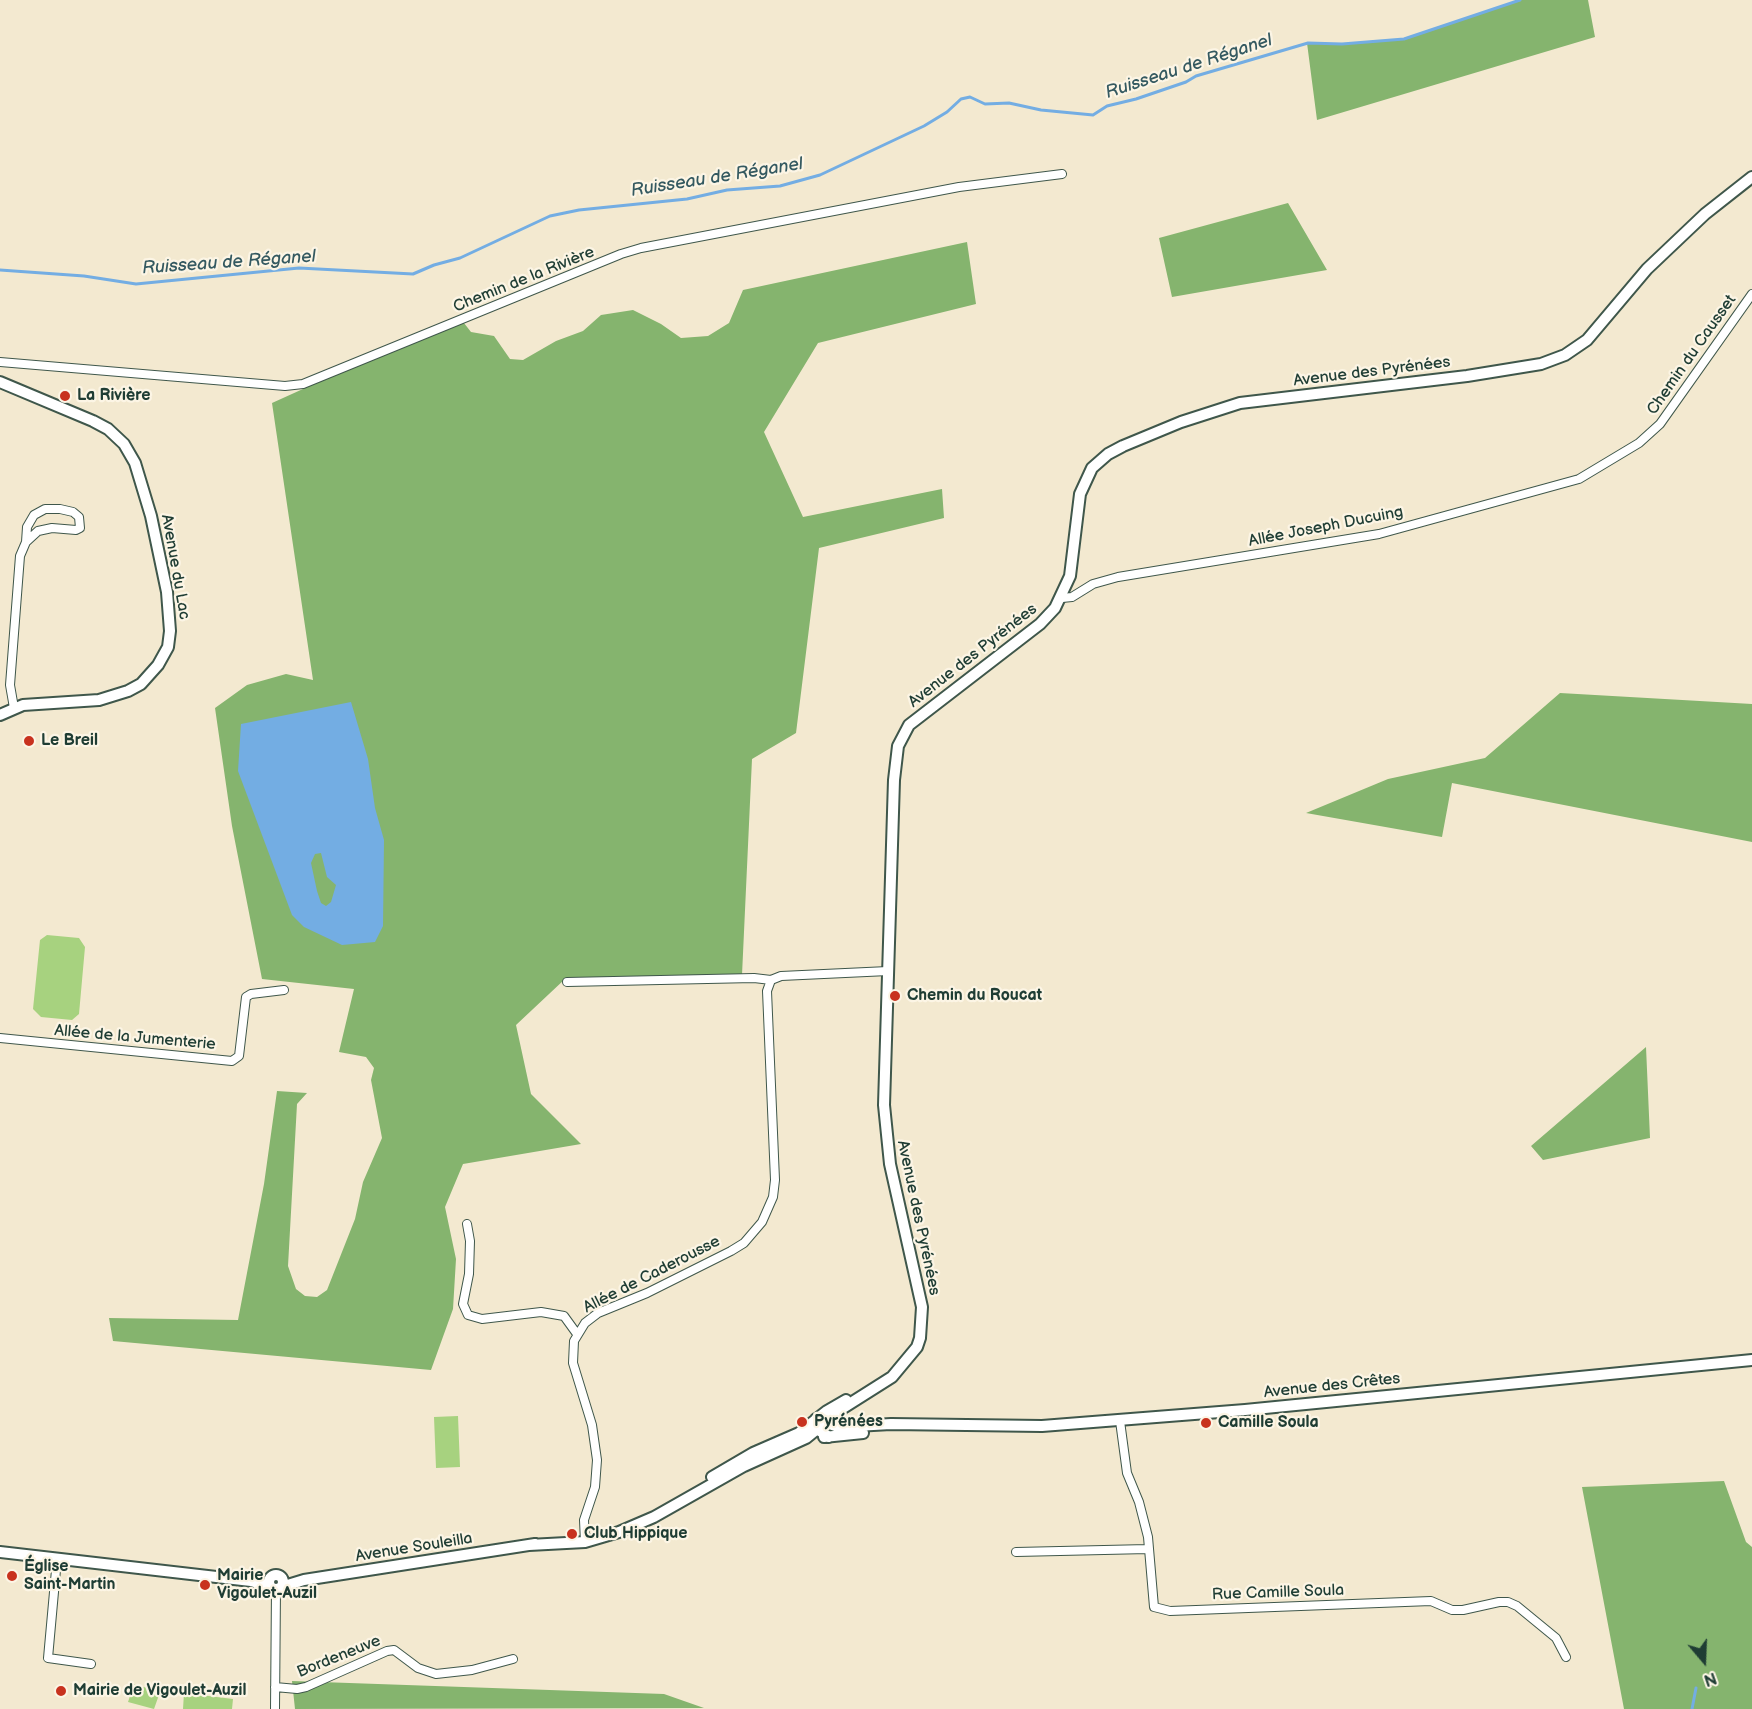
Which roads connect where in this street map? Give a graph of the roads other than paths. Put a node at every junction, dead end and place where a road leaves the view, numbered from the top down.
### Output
1 (1062, 174) dead end
2 (1752, 177) edge
3 (1752, 294) edge
4 (0, 362) edge
5 (0, 382) edge
6 (1594, 471) joint
7 (26, 542) junction
8 (1062, 597) junction
9 (14, 708) junction
10 (0, 715) edge
11 (888, 971) junction
12 (771, 980) junction
13 (567, 982) dead end
14 (284, 990) dead end
15 (0, 1038) edge
16 (467, 1224) dead end
17 (577, 1334) junction
18 (1752, 1360) edge
19 (879, 1386) junction
20 (843, 1408) junction
21 (1120, 1421) junction
22 (820, 1423) junction
23 (915, 1425) junction
24 (851, 1427) junction
25 (829, 1437) junction
26 (806, 1438) junction
27 (697, 1491) junction
28 (585, 1538) junction
29 (1148, 1549) junction
30 (0, 1552) edge
31 (1016, 1552) dead end
32 (57, 1559) junction
33 (276, 1583) junction
34 (1566, 1657) dead end
35 (513, 1659) dead end
36 (91, 1664) dead end
37 (275, 1686) junction
38 (275, 1709) edge

1 - 4 street, Chemin de la Rivière
2 - 8 street, Avenue des Pyrénées
3 - 6 street, Chemin du Causset
5 - 9 street, Avenue du Lac
6 - 8 street, Allée Joseph Ducuing
7 - 7 street
7 - 9 street
8 - 11 street, Avenue des Pyrénées
9 - 10 street, Avenue du Lac
11 - 12 street
11 - 19 street, Avenue des Pyrénées
12 - 13 street
12 - 17 street, Allée de Caderousse
14 - 15 street, Allée de la Jumenterie
16 - 17 street
17 - 28 street, Allée de Caderousse
18 - 21 street, Avenue des Crêtes
19 - 20 street, Avenue des Pyrénées
19 - 22 street, Avenue des Pyrénées
20 - 22 street, Avenue des Pyrénées
20 - 24 street
21 - 23 street, Avenue des Crêtes
21 - 29 street, Rue Camille Soula
22 - 24 street, Avenue des Crêtes
22 - 25 street
22 - 26 street, Avenue des Pyrénées
22 - 27 street, Avenue des Pyrénées
23 - 24 street, Avenue des Crêtes
23 - 25 street, Avenue des Crêtes
25 - 26 street, Avenue des Crêtes
26 - 27 street, Avenue des Pyrénées
27 - 28 street, Avenue des Pyrénées
28 - 33 street, Avenue Souleilla
29 - 31 street
29 - 34 street, Rue Camille Soula
30 - 32 street
32 - 33 street
32 - 36 street
33 - 37 street
35 - 37 street, Bordeneuve
37 - 38 street

